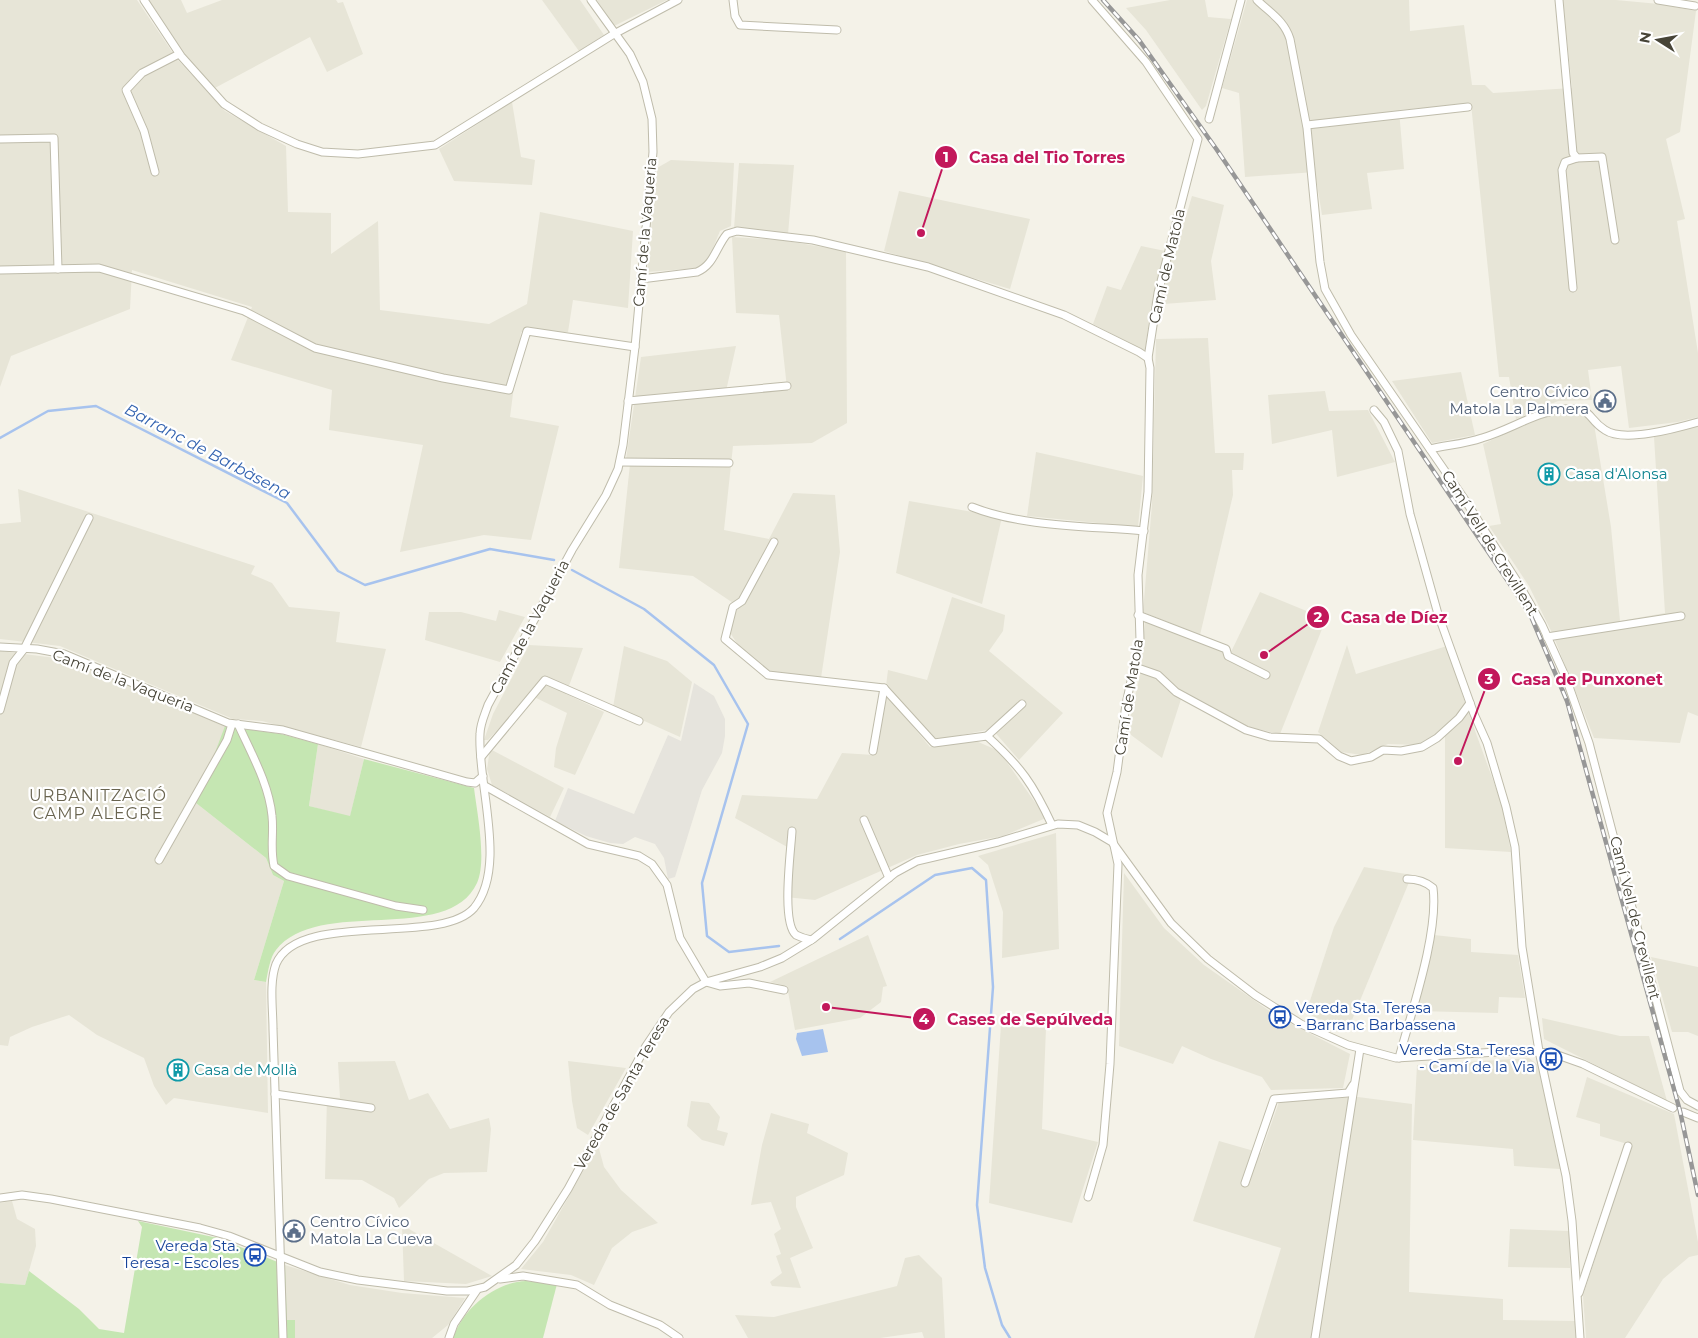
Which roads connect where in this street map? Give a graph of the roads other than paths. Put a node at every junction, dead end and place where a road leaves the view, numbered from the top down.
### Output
1 (144, 0) edge
2 (591, 0) edge
3 (678, 0) edge
4 (733, 0) edge
5 (1092, 0) edge
6 (1241, 0) edge
7 (1257, 0) edge
8 (1559, 0) edge
9 (1658, 0) edge
10 (1695, 6) dead end
11 (837, 30) dead end
12 (614, 34) junction
13 (179, 54) junction
14 (1468, 107) dead end
15 (1209, 119) dead end
16 (1307, 125) junction
17 (0, 139) edge
18 (1577, 158) junction
19 (155, 172) dead end
20 (1615, 240) dead end
21 (0, 270) edge
22 (58, 270) junction
23 (641, 279) junction
24 (1573, 288) dead end
25 (635, 347) junction
26 (1148, 358) junction
27 (787, 386) dead end
28 (628, 401) junction
29 (1374, 410) dead end
30 (1698, 422) edge
31 (1430, 448) junction
32 (620, 462) junction
33 (729, 463) dead end
34 (972, 507) dead end
35 (89, 518) dead end
36 (1144, 531) junction
37 (774, 542) dead end
38 (1138, 616) junction
39 (1681, 616) dead end
40 (1547, 637) junction
41 (0, 647) edge
42 (24, 648) junction
43 (1135, 667) junction
44 (1266, 675) dead end
45 (884, 688) junction
46 (1470, 702) junction
47 (1022, 704) dead end
48 (0, 710) edge
49 (639, 721) dead end
50 (235, 724) junction
51 (987, 736) junction
52 (873, 751) dead end
53 (481, 757) junction
54 (483, 776) junction
55 (485, 786) junction
56 (864, 820) dead end
57 (1052, 825) junction
58 (792, 831) dead end
59 (1112, 842) junction
60 (160, 860) dead end
61 (889, 878) junction
62 (1407, 879) dead end
63 (423, 910) dead end
64 (811, 940) junction
65 (706, 982) junction
66 (784, 990) dead end
67 (1360, 1049) junction
68 (1539, 1051) junction
69 (1398, 1058) junction
70 (1354, 1082) junction
71 (275, 1094) junction
72 (1698, 1106) edge
73 (371, 1108) dead end
74 (1673, 1108) dead end
75 (1684, 1112) dead end
76 (1698, 1118) edge
77 (1628, 1146) dead end
78 (1245, 1183) dead end
79 (1088, 1197) dead end
80 (0, 1198) edge
81 (280, 1256) junction
82 (500, 1279) junction
83 (478, 1290) junction
84 (1577, 1298) junction
85 (283, 1338) edge
86 (449, 1338) edge
87 (679, 1338) edge
88 (1315, 1338) edge
89 (1580, 1338) edge

1 - 13 street
2 - 12 street, Camí de la Vaqueria
3 - 12 street
4 - 11 street
5 - 26 street, Camí de Matola
6 - 15 street
7 - 16 street, Camí Vell de Crevillent
8 - 18 street
9 - 10 street
12 - 13 street
12 - 23 street, Camí de la Vaqueria
13 - 19 street
14 - 16 street
16 - 31 street, Camí Vell de Crevillent
17 - 22 street
18 - 20 street
18 - 24 street
21 - 22 street
22 - 25 street
23 - 25 street, Camí de la Vaqueria
23 - 26 street
25 - 28 street, Camí de la Vaqueria
26 - 36 street, Camí de Matola
27 - 28 street
28 - 32 street, Camí de la Vaqueria
29 - 46 street
30 - 31 street
31 - 40 street, Camí Vell de Crevillent
32 - 33 street
32 - 53 street, Camí de la Vaqueria
34 - 36 street
35 - 42 street
36 - 38 street, Camí de Matola
37 - 45 street
38 - 43 street, Camí de Matola
38 - 44 street
39 - 40 street
40 - 72 street, Camí Vell de Crevillent
41 - 42 street, Camí de la Vaqueria
42 - 48 street
42 - 50 street, Camí de la Vaqueria
43 - 46 street
43 - 59 street, Camí de Matola
45 - 51 street
45 - 52 street
46 - 68 street
47 - 51 street
49 - 53 street
50 - 54 street, Camí de la Vaqueria
50 - 60 street
50 - 63 street
51 - 57 street
53 - 54 street, Camí de la Vaqueria
54 - 55 street
55 - 65 street
55 - 71 street
56 - 61 street
57 - 59 street, Vereda de Santa Teresa
57 - 61 street, Vereda de Santa Teresa
58 - 64 street
59 - 67 street, Vereda de Santa Teresa
59 - 79 street, Camí de Matola
61 - 64 street, Vereda de Santa Teresa
62 - 69 street
64 - 65 street, Vereda de Santa Teresa
65 - 66 street
65 - 82 street, Vereda de Santa Teresa
67 - 69 street, Vereda de Santa Teresa
67 - 70 street
68 - 69 street, Vereda de Santa Teresa
68 - 74 street, Vereda de Santa Teresa
68 - 84 street
70 - 78 street
70 - 88 street
71 - 73 street
71 - 81 street
75 - 76 street
77 - 84 street
80 - 81 street, Vereda de Santa Teresa
81 - 83 street, Vereda de Santa Teresa
81 - 85 street
82 - 83 street, Vereda de Santa Teresa
82 - 87 street
83 - 86 street
84 - 89 street

